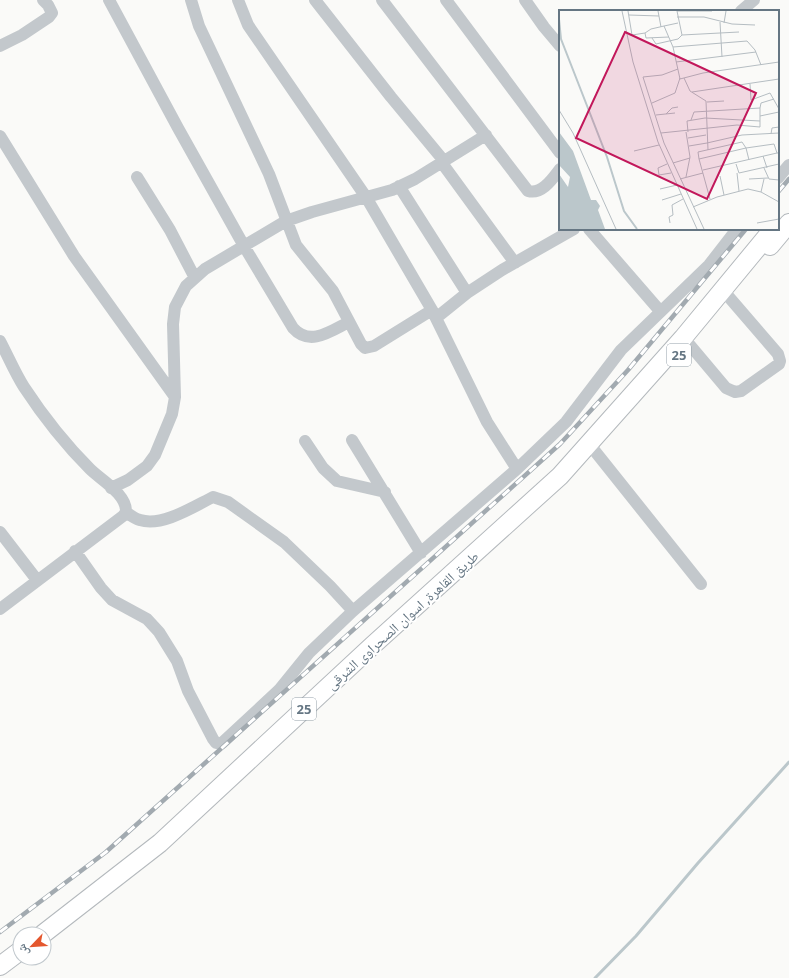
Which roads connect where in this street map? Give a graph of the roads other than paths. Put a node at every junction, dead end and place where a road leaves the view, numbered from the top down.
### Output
1 (43, 0) edge
2 (109, 0) edge
3 (191, 0) edge
4 (238, 0) edge
5 (315, 0) edge
6 (382, 0) edge
7 (446, 0) edge
8 (525, 0) edge
9 (754, 0) edge
10 (742, 10) edge
11 (559, 45) edge
12 (0, 46) edge
13 (486, 135) junction
14 (0, 136) edge
15 (559, 152) edge
16 (443, 162) junction
17 (789, 165) edge
18 (559, 170) edge
19 (137, 177) dead end
20 (779, 177) edge
21 (399, 186) junction
22 (366, 197) junction
23 (789, 209) edge
24 (286, 222) junction
25 (783, 227) edge
26 (572, 230) edge
27 (590, 230) edge
28 (736, 230) edge
29 (244, 246) junction
30 (515, 263) junction
31 (195, 278) junction
32 (467, 293) junction
33 (728, 296) junction
34 (660, 312) junction
35 (434, 314) junction
36 (349, 322) junction
37 (0, 341) edge
38 (689, 344) junction
39 (175, 397) junction
40 (352, 440) dead end
41 (305, 441) dead end
42 (594, 450) junction
43 (516, 469) junction
44 (560, 476) junction
45 (111, 488) junction
46 (385, 492) junction
47 (126, 512) junction
48 (0, 532) edge
49 (75, 551) junction
50 (421, 553) junction
51 (37, 580) junction
52 (701, 584) dead end
53 (0, 609) edge
54 (353, 611) junction
55 (52, 927) edge
56 (12, 957) edge
57 (0, 966) edge

1 - 12 street
2 - 29 street
3 - 24 street
4 - 22 street
5 - 16 street
6 - 13 street
7 - 15 street
8 - 11 street
9 - 10 street
13 - 16 street
13 - 18 street
14 - 39 street
16 - 21 street
16 - 30 street
17 - 20 street
19 - 31 street
21 - 22 street
21 - 32 street
22 - 24 street
22 - 35 street
23 - 25 highway, طريق القاهرة, اسوان الصحراوى الشرقى / 25
24 - 29 street
24 - 36 street
25 - 33 highway, طريق القاهرة, اسوان الصحراوى الشرقى / 25
25 - 44 highway, طريق القاهرة, اسوان الصحراوى الشرقى / 25
26 - 30 street
27 - 34 street
28 - 34 street
29 - 31 street
29 - 36 street
30 - 32 street
31 - 39 street
32 - 35 street
33 - 38 highway, طريق القاهرة, اسوان الصحراوى الشرقى / 25
33 - 38 street
34 - 43 street
35 - 36 street
35 - 43 street
37 - 45 street
38 - 42 highway, طريق القاهرة, اسوان الصحراوى الشرقى / 25
39 - 45 street
40 - 46 street
41 - 46 street
42 - 44 highway, طريق القاهرة, اسوان الصحراوى الشرقى / 25
42 - 52 street
43 - 50 street
44 - 55 highway, طريق القاهرة, اسوان الصحراوى الشرقى / 25
45 - 47 street
46 - 50 street
47 - 49 street
47 - 54 street
48 - 51 street
49 - 51 street
49 - 54 street
50 - 54 street
51 - 53 street
56 - 57 highway

